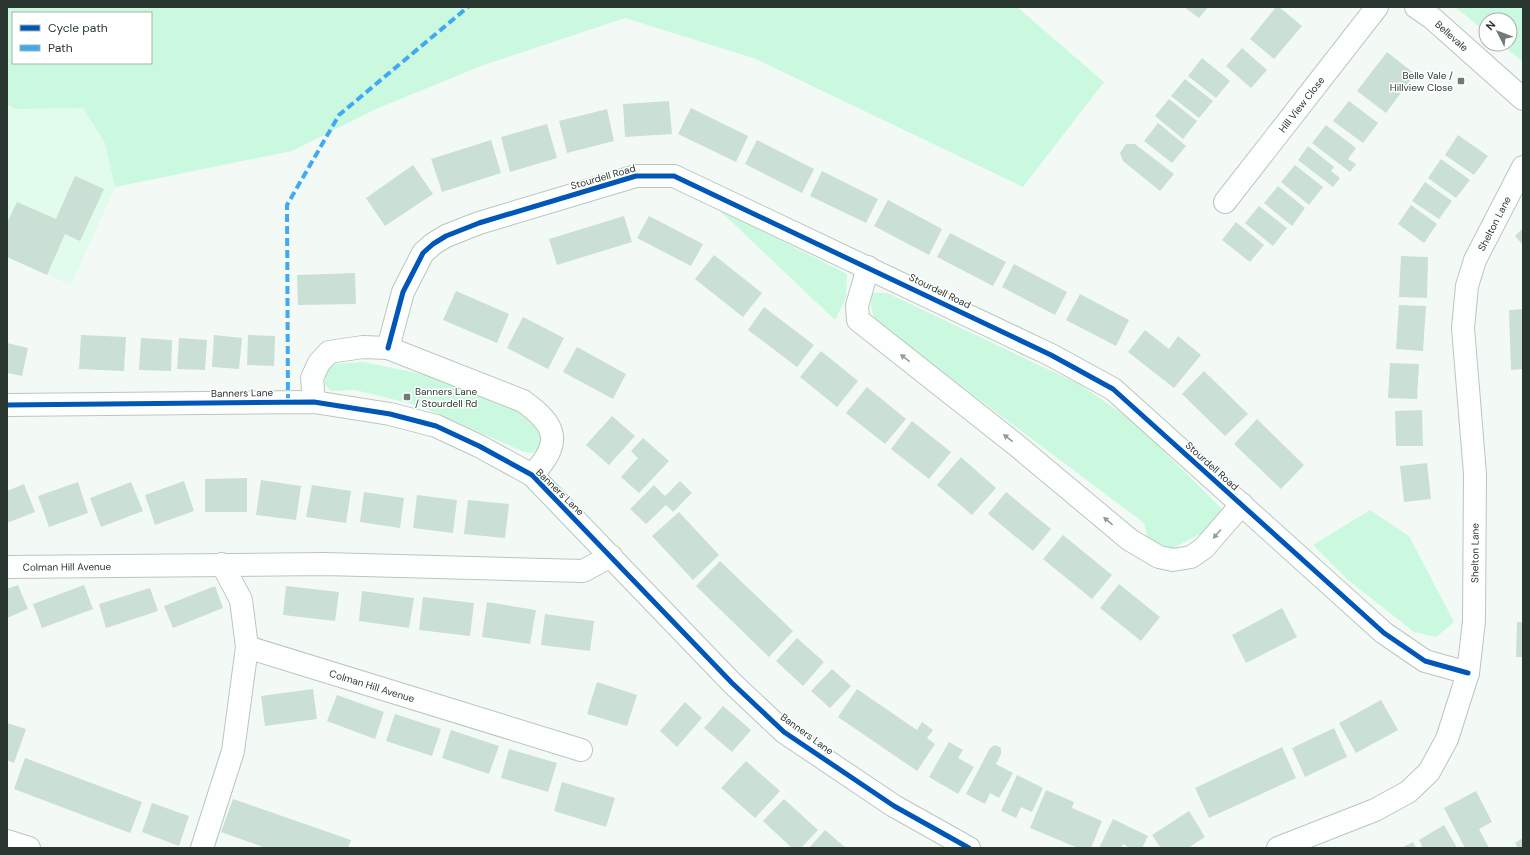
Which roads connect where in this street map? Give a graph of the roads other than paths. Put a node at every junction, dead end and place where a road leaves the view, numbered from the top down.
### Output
1 (1377, 7) edge
2 (1416, 7) edge
3 (1523, 98) edge
4 (1523, 167) edge
5 (1225, 202) dead end
6 (868, 267) junction
7 (388, 348) junction
8 (314, 402) junction
9 (7, 405) edge
10 (532, 475) junction
11 (1242, 504) junction
12 (611, 556) junction
13 (222, 564) junction
14 (7, 567) edge
15 (247, 647) junction
16 (1468, 673) junction
17 (581, 750) dead end
18 (7, 841) edge
19 (29, 848) edge
20 (202, 848) edge
21 (969, 848) edge
22 (1278, 848) edge

1 - 5 street, Hill View Close
2 - 3 street, Bellevale
4 - 16 street, Shelton Lane
6 - 7 street, Stourdell Road
6 - 11 street, Stourdell Road
11 -> 6 street, Stourdell Road
7 - 8 street
7 - 10 street
8 - 9 street, Banners Lane
8 - 10 street, Banners Lane
10 - 12 street, Banners Lane
11 - 16 street, Stourdell Road
12 - 13 street, Colman Hill Avenue
12 - 21 street, Banners Lane
13 - 14 street, Colman Hill Avenue
13 - 15 street
15 - 17 street, Colman Hill Avenue
15 - 20 street
16 - 22 street, Shelton Lane
18 - 19 street

